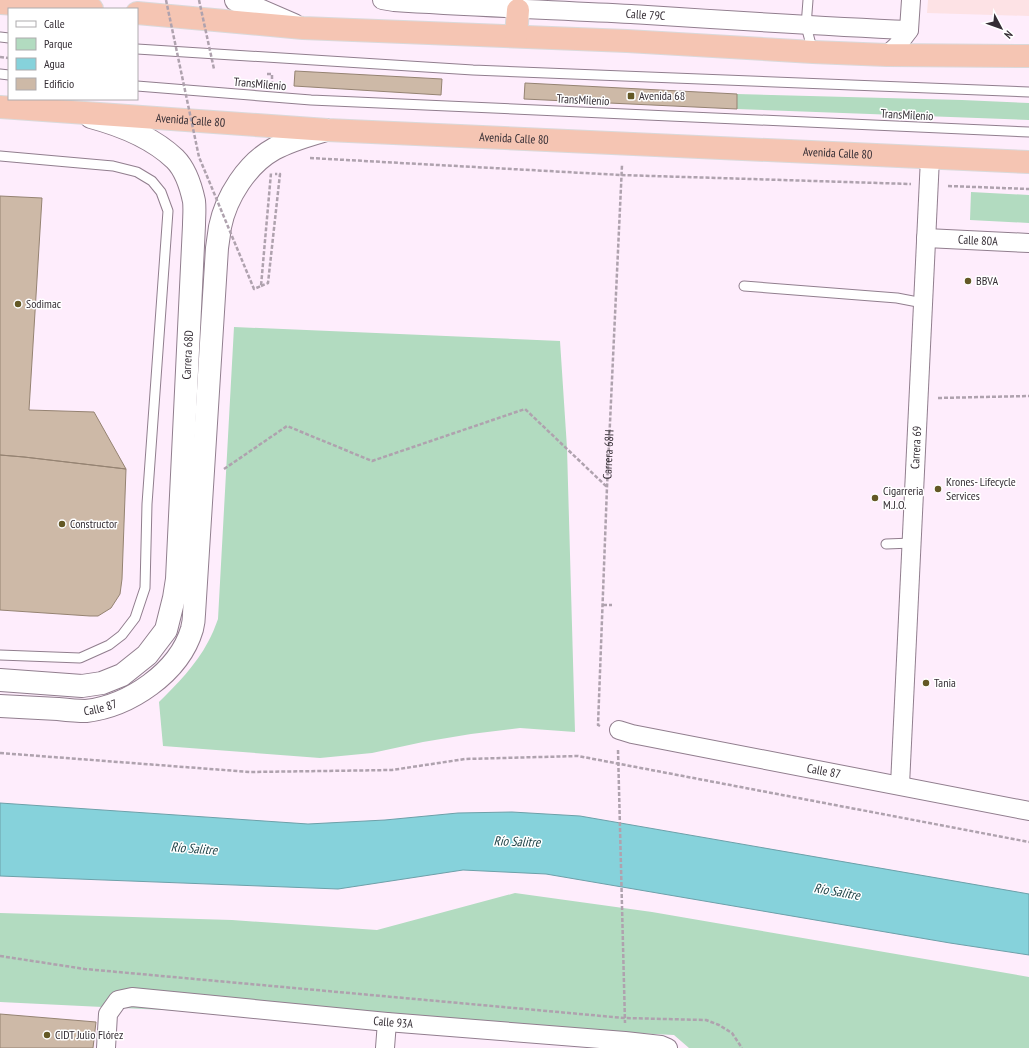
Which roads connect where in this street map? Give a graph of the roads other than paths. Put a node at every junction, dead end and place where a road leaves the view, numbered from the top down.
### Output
1 (58, 0) edge
2 (236, 0) edge
3 (382, 0) edge
4 (808, 0) edge
5 (911, 0) edge
6 (0, 3) edge
7 (33, 5) junction
8 (630, 7) edge
9 (77, 8) edge
10 (518, 10) junction
11 (138, 13) edge
12 (806, 26) junction
13 (303, 28) junction
14 (909, 30) junction
15 (516, 36) junction
16 (138, 49) edge
17 (813, 52) junction
18 (887, 55) junction
19 (1029, 56) edge
20 (138, 86) edge
21 (1029, 92) edge
22 (0, 107) edge
23 (78, 114) junction
24 (327, 130) junction
25 (1029, 132) edge
26 (0, 156) edge
27 (930, 158) junction
28 (1029, 162) edge
29 (926, 238) junction
30 (1029, 243) edge
31 (744, 286) dead end
32 (923, 303) junction
33 (912, 543) junction
34 (886, 544) dead end
35 (182, 652) joint
36 (0, 655) edge
37 (147, 655) joint
38 (0, 680) edge
39 (0, 706) edge
40 (619, 730) road end
41 (900, 786) junction
42 (1029, 811) edge
43 (387, 1022) junction
44 (106, 1048) edge
45 (385, 1048) edge
46 (668, 1048) edge

1 - 7 street
2 - 13 street
3 - 10 street, Calle 79C
4 - 12 lane
5 - 14 street
6 - 7 highway
7 - 9 highway
8 - 10 street, Calle 79C
8 - 12 street, Calle 79C
10 - 15 highway
11 - 13 highway
12 - 14 street, Calle 79C
12 - 17 lane
13 - 15 highway
14 - 18 street
15 - 17 highway
16 - 21 lane
17 - 18 highway
18 - 19 highway
20 - 25 lane, TransMilenio
22 - 23 highway, Avenida Calle 80
23 - 24 highway, Avenida Calle 80
23 - 37 street, Carrera 68D
24 - 27 highway, Avenida Calle 80
24 - 35 street, Carrera 68D
26 - 36 lane
27 - 28 highway, Avenida Calle 80
27 - 29 street, Carrera 69
29 - 30 street, Calle 80A
29 - 32 street, Carrera 69
31 - 32 lane
32 - 33 street, Carrera 69
33 - 34 lane
33 - 41 street, Carrera 69
35 - 39 street, Calle 87
37 - 38 street, Calle 87
40 - 41 street, Calle 87
41 - 42 street, Calle 87
43 - 44 street, Calle 93A
43 - 45 street
43 - 46 street, Calle 93A

